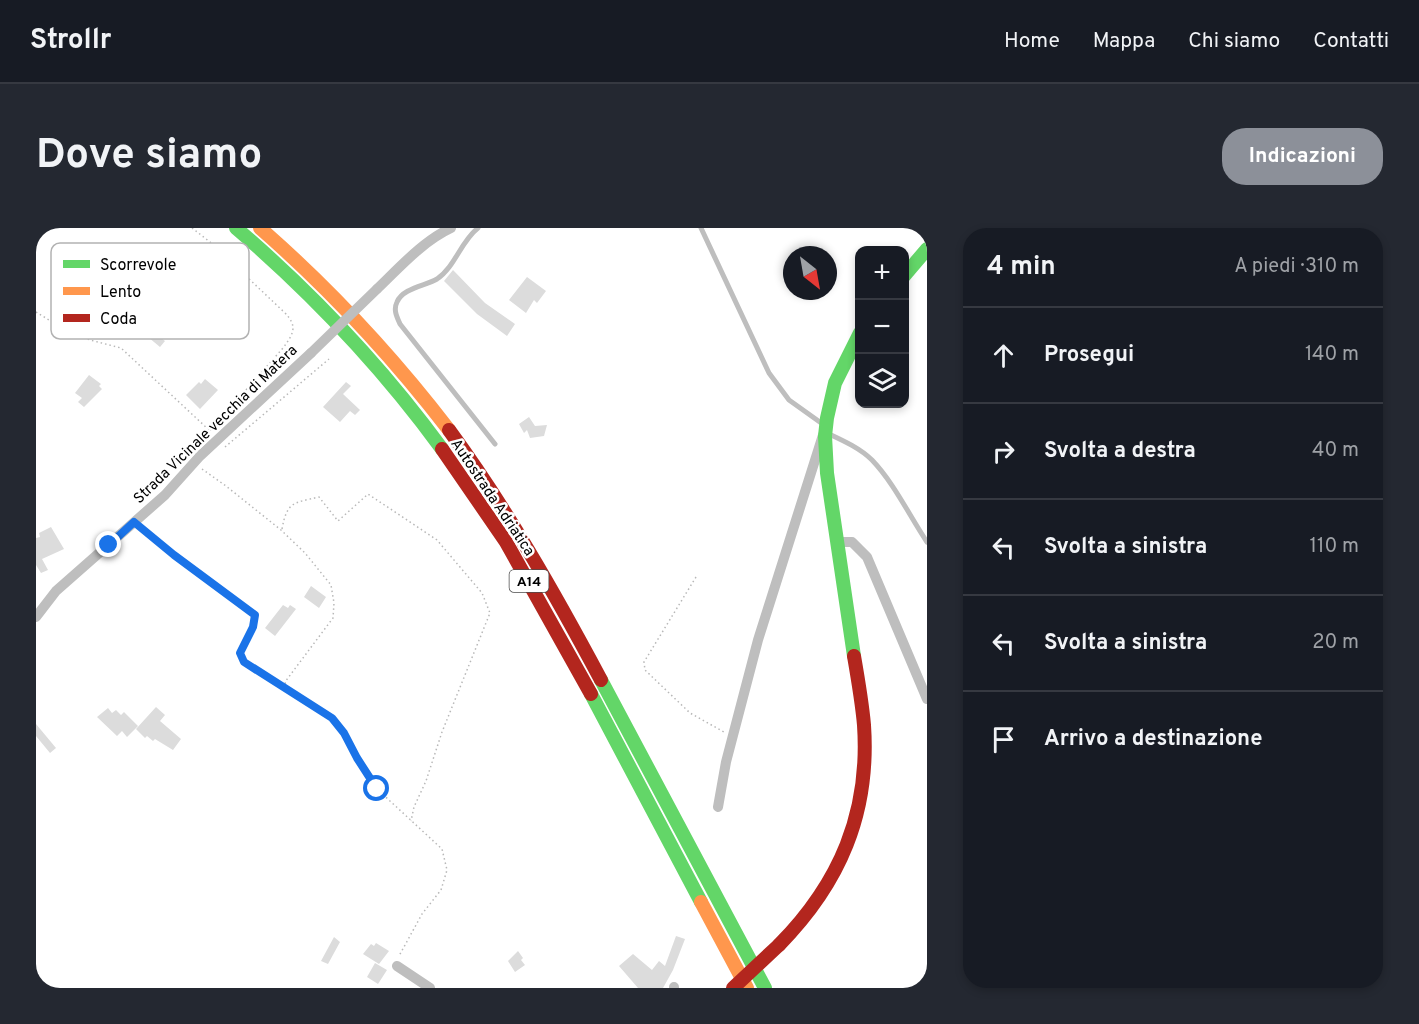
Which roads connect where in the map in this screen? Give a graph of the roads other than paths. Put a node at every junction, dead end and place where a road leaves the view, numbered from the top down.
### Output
1 (236, 228) edge
2 (260, 228) edge
3 (478, 228) edge
4 (701, 228) edge
5 (446, 229) edge
6 (927, 249) edge
7 (909, 270) edge
8 (855, 343) edge
9 (825, 429) junction
10 (495, 444) dead end
11 (837, 542) junction
12 (927, 542) edge
13 (36, 617) edge
14 (927, 699) edge
15 (718, 807) dead end
16 (397, 966) road end
17 (430, 988) edge
18 (733, 988) edge
19 (747, 988) edge
20 (765, 988) edge

1 - 19 main road, Autostrada Adriatica / A14
2 - 20 main road, Autostrada Adriatica / A14
3 - 10 lane
4 - 9 lane
5 - 13 street, Strada Vicinale vecchia di Matera, bridge
6 - 7 main road
8 - 9 main road
9 - 11 main road
9 - 12 lane
9 - 15 street
11 - 14 street
11 - 18 main road, bridge
16 - 17 street

